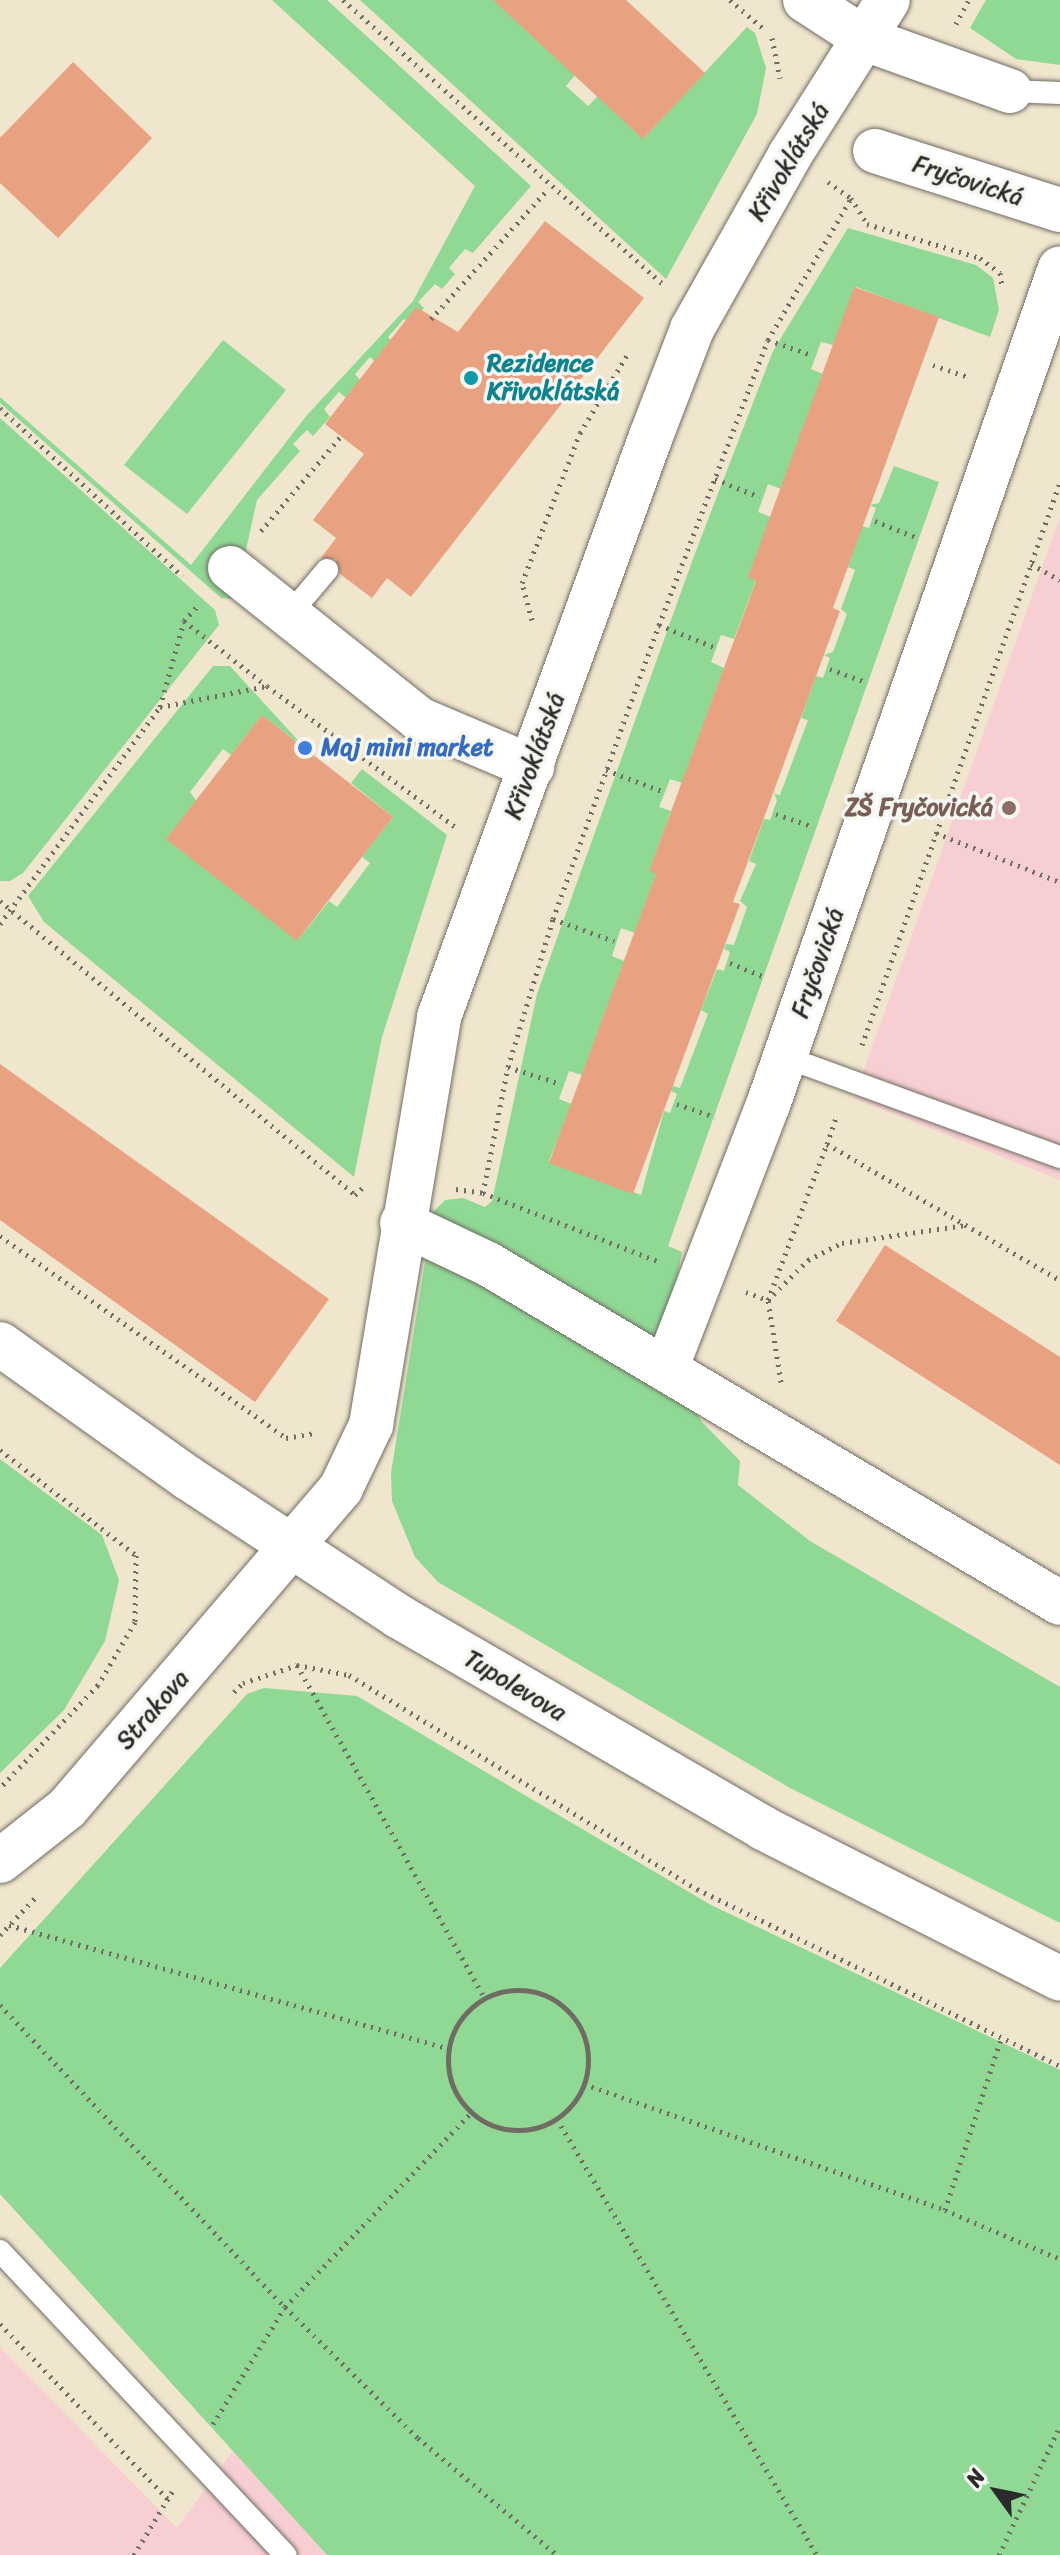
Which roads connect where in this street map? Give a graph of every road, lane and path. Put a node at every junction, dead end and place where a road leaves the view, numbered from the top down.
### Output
1 (343, 0) edge
2 (730, 0) edge
3 (805, 0) edge
4 (888, 0) edge
5 (865, 39) junction
6 (779, 88) dead end
7 (1010, 91) joint
8 (1060, 93) edge
9 (875, 151) dead end
10 (790, 155) junction
11 (549, 188) junction
12 (1060, 210) edge
13 (1060, 268) edge
14 (676, 274) dead end
15 (667, 288) junction
16 (1005, 299) dead end
17 (659, 301) dead end
18 (431, 319) dead end
19 (768, 340) dead end
20 (636, 341) dead end
21 (812, 355) dead end
22 (933, 365) dead end
23 (983, 382) dead end
24 (0, 408) edge
25 (341, 436) dead end
26 (715, 479) dead end
27 (1060, 482) edge
28 (760, 497) dead end
29 (875, 521) dead end
30 (926, 541) dead end
31 (1031, 564) junction
32 (327, 570) dead end
33 (1060, 580) edge
34 (217, 583) junction
35 (289, 615) junction
36 (184, 621) junction
37 (659, 625) dead end
38 (535, 632) dead end
39 (714, 647) dead end
40 (830, 669) dead end
41 (267, 686) junction
42 (874, 686) dead end
43 (160, 707) junction
44 (487, 750) junction
45 (532, 767) junction
46 (606, 770) dead end
47 (662, 791) dead end
48 (776, 814) dead end
49 (823, 829) dead end
50 (936, 833) junction
51 (1060, 882) edge
52 (553, 919) dead end
53 (0, 924) edge
54 (614, 941) dead end
55 (730, 963) dead end
56 (774, 963) dead end
57 (769, 978) junction
58 (764, 992) dead end
59 (785, 1057) junction
60 (508, 1067) dead end
61 (850, 1079) junction
62 (561, 1084) dead end
63 (677, 1104) dead end
64 (724, 1105) dead end
65 (719, 1119) junction
66 (714, 1133) dead end
67 (827, 1144) junction
68 (1060, 1157) edge
69 (369, 1180) dead end
70 (483, 1193) dead end
71 (367, 1196) dead end
72 (402, 1223) junction
73 (966, 1225) junction
74 (0, 1236) edge
75 (666, 1265) dead end
76 (1060, 1280) edge
77 (768, 1300) junction
78 (0, 1344) edge
79 (666, 1369) junction
80 (782, 1392) dead end
81 (323, 1422) dead end
82 (0, 1450) edge
83 (294, 1548) junction
84 (1060, 1603) edge
85 (297, 1665) junction
86 (232, 1694) dead end
87 (0, 1788) edge
88 (0, 1861) edge
89 (41, 1892) dead end
90 (9, 1925) junction
91 (0, 1935) edge
92 (1060, 1979) edge
93 (483, 1995) junction
94 (0, 2005) edge
95 (1001, 2039) junction
96 (448, 2048) junction
97 (1060, 2066) edge
98 (584, 2084) junction
99 (471, 2113) junction
100 (557, 2119) junction
101 (945, 2210) junction
102 (0, 2251) edge
103 (1060, 2259) edge
104 (285, 2307) junction
105 (0, 2324) edge
106 (1060, 2426) edge
107 (193, 2458) junction
108 (168, 2499) junction
109 (134, 2555) edge
110 (285, 2555) edge
111 (557, 2555) edge
112 (817, 2555) edge
113 (999, 2555) edge

1 - 11 path
2 - 6 path
3 - 5 street
4 - 5 street, Křivoklátská
5 - 7 street
5 - 10 street, Křivoklátská
7 - 8 lane
9 - 12 street, Fryčovická
10 - 16 path
10 - 45 street, Křivoklátská
11 - 15 path
11 - 18 path
13 - 59 street, Fryčovická
14 - 15 path
15 - 17 path
19 - 21 path
20 - 38 path
22 - 23 path
24 - 34 path
25 - 34 path
26 - 28 path
27 - 31 path
29 - 30 path
31 - 33 path
31 - 50 path
32 - 35 lane
34 - 35 street
34 - 36 path
35 - 44 street
36 - 41 path
36 - 43 path
37 - 39 path
40 - 42 path
41 - 43 path
41 - 44 path
43 - 53 path
44 - 45 street
45 - 72 street, Křivoklátská
46 - 47 path
48 - 49 path
50 - 51 path
50 - 61 path
52 - 54 path
55 - 57 path
56 - 57 path
57 - 58 path
59 - 61 lane
59 - 79 street, Fryčovická
60 - 62 path
61 - 67 path
61 - 68 lane
63 - 65 path
64 - 65 path
65 - 66 path
67 - 73 path
67 - 77 path
69 - 71 path
70 - 75 path
72 - 79 street
72 - 83 street, Křivoklátská
73 - 76 path
73 - 77 path
74 - 81 path
77 - 80 path
78 - 83 street, Tupolevova
79 - 84 street
82 - 87 path
83 - 88 street, Strakova
83 - 92 street, Tupolevova
85 - 86 path
85 - 93 path
85 - 95 path
89 - 90 path
90 - 91 path
90 - 96 path
93 - 96 path
93 - 98 path
94 - 104 path
95 - 97 path
95 - 101 path
96 - 99 path
98 - 100 path
98 - 101 path
99 - 100 path
99 - 104 path
100 - 112 path
101 - 103 path
102 - 107 lane
104 - 107 path
104 - 111 path
105 - 108 path
106 - 113 path
107 - 108 path
107 - 110 lane
108 - 109 path

